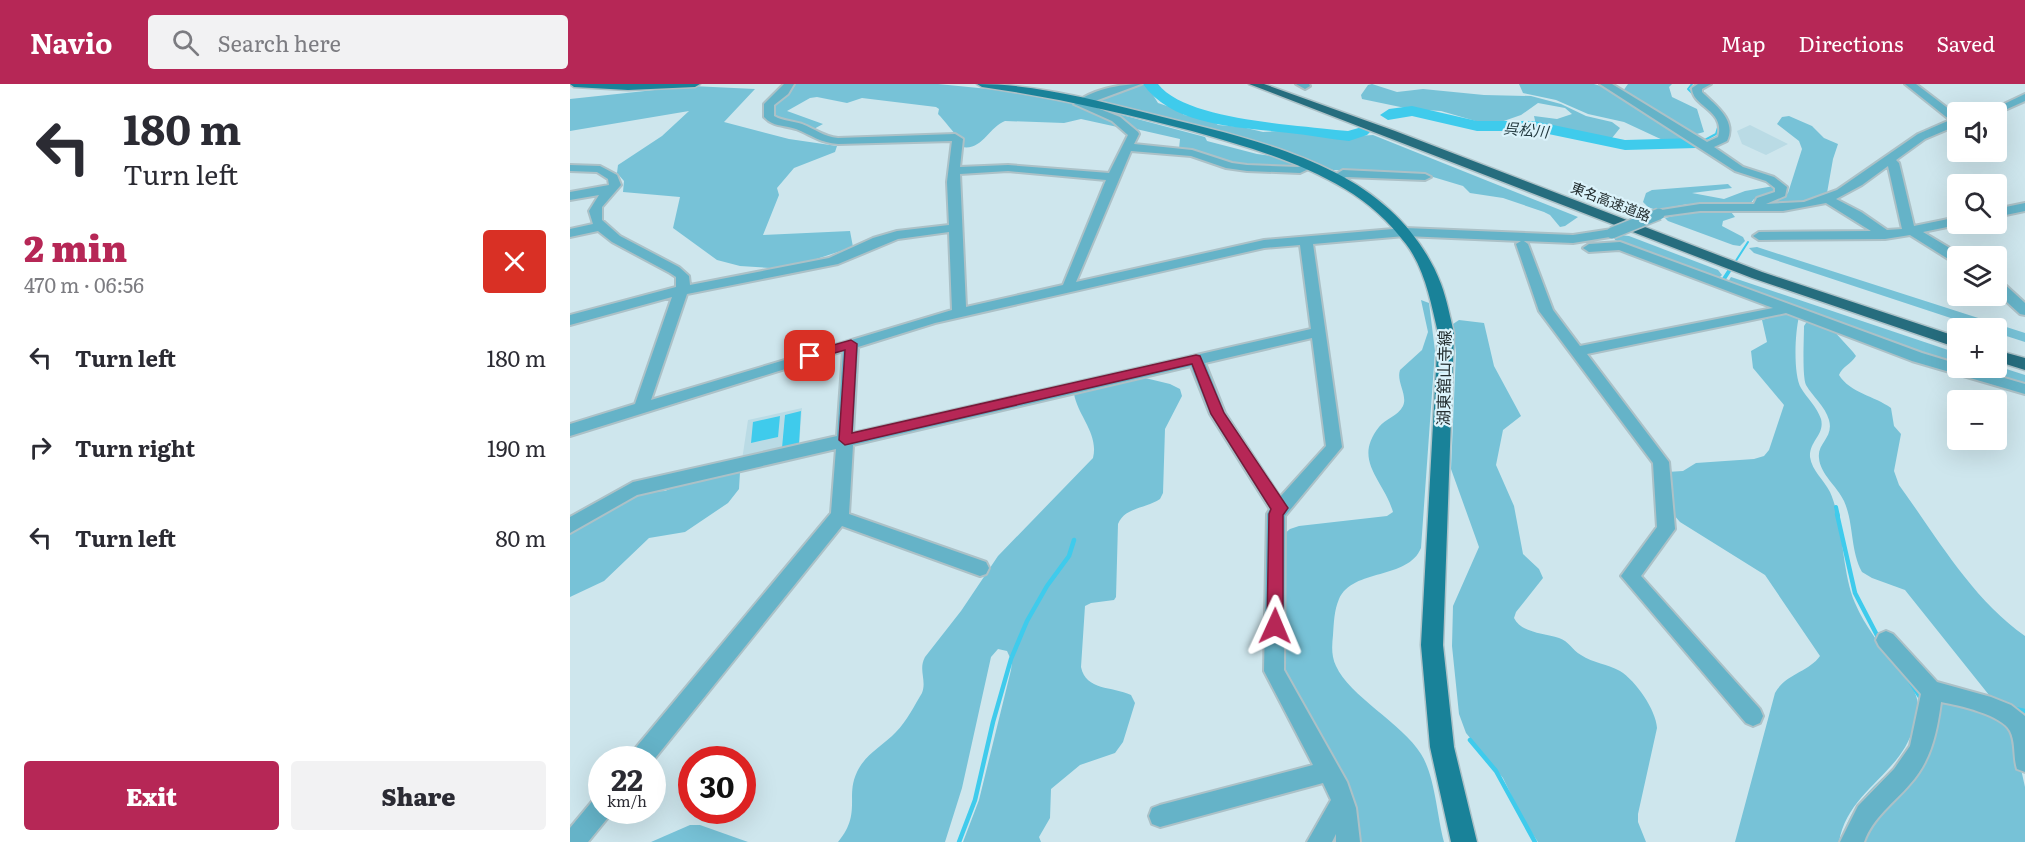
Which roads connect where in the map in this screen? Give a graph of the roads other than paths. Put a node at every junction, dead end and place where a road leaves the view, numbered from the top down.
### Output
1 (574, 84) edge
2 (695, 84) edge
3 (789, 84) edge
4 (982, 84) edge
5 (1136, 84) edge
6 (1254, 84) edge
7 (1277, 84) edge
8 (1605, 84) edge
9 (1706, 84) edge
10 (1910, 84) edge
11 (998, 85) edge
12 (2025, 97) edge
13 (1084, 100) junction
14 (2007, 105) edge
15 (1947, 113) edge
16 (1947, 124) edge
17 (1707, 146) junction
18 (1126, 147) junction
19 (1886, 160) junction
20 (1311, 165) junction
21 (570, 168) edge
22 (954, 171) junction
23 (1113, 177) junction
24 (1425, 177) dead end
25 (1337, 178) junction
26 (613, 189) junction
27 (570, 196) edge
28 (1827, 199) junction
29 (2025, 207) edge
30 (1762, 209) junction
31 (2007, 211) edge
32 (1947, 223) edge
33 (602, 226) junction
34 (955, 228) junction
35 (1913, 231) junction
36 (1405, 232) junction
37 (570, 233) edge
38 (1454, 233) junction
39 (1885, 235) junction
40 (1760, 236) dead end
41 (1306, 240) junction
42 (1522, 244) junction
43 (1947, 252) edge
44 (1070, 288) junction
45 (681, 291) junction
46 (2007, 294) edge
47 (1783, 307) junction
48 (2025, 311) edge
49 (959, 313) junction
50 (570, 320) edge
51 (1947, 327) edge
52 (1318, 332) junction
53 (1947, 339) edge
54 (851, 344) junction
55 (2007, 347) edge
56 (1576, 351) junction
57 (2025, 352) edge
58 (2007, 358) edge
59 (1196, 359) junction
60 (2025, 364) edge
61 (2025, 389) edge
62 (644, 406) junction
63 (570, 429) edge
64 (845, 440) junction
65 (1281, 508) junction
66 (838, 517) junction
67 (570, 526) edge
68 (980, 568) dead end
69 (1886, 640) dead end
70 (1932, 691) junction
71 (1753, 716) dead end
72 (652, 746) edge
73 (2025, 761) edge
74 (1328, 769) junction
75 (1345, 808) junction
76 (1160, 816) dead end
77 (588, 824) edge
78 (573, 842) edge
79 (1319, 842) edge
80 (1348, 842) edge
81 (1464, 842) edge
82 (1852, 842) edge

1 - 2 main road
3 - 22 street
4 - 11 main road, 湖東舘山寺線
5 - 13 street
6 - 53 highway, 東名高速道路
7 - 51 highway, 東名高速道路
8 - 17 street
9 - 17 street
10 - 15 street
11 - 13 main road, 湖東舘山寺線
12 - 14 street
13 - 18 street
13 - 20 main road, 湖東舘山寺線
16 - 19 street
17 - 30 street
18 - 20 street
18 - 23 street
19 - 28 street
19 - 35 street
20 - 25 main road, 湖東舘山寺線
21 - 26 street
22 - 23 street
22 - 34 street
23 - 44 street
24 - 25 street
25 - 36 main road, 湖東舘山寺線
26 - 27 street
26 - 33 street
28 - 30 street
28 - 39 street
29 - 31 street
30 - 38 street, bridge
32 - 35 street
33 - 37 street
33 - 45 street
34 - 45 street
34 - 49 street
35 - 39 street
35 - 43 street
36 - 38 street
36 - 41 street
36 - 81 main road, 湖東舘山寺線
38 - 42 street
39 - 40 street
41 - 44 street
41 - 52 street
42 - 47 street
42 - 56 street
44 - 49 street
45 - 50 street
45 - 62 street
46 - 48 street
47 - 56 street
47 - 61 street
49 - 54 street
52 - 59 street
52 - 65 street
54 - 62 street
54 - 64 street
55 - 57 highway
56 - 71 street
58 - 60 highway
59 - 64 street
59 - 65 street
62 - 63 street
64 - 66 street
64 - 67 street
65 - 74 street
66 - 68 street
66 - 72 street
69 - 70 street
70 - 73 street
70 - 82 street
74 - 75 street
74 - 76 street
75 - 79 street
75 - 80 street
77 - 78 street

